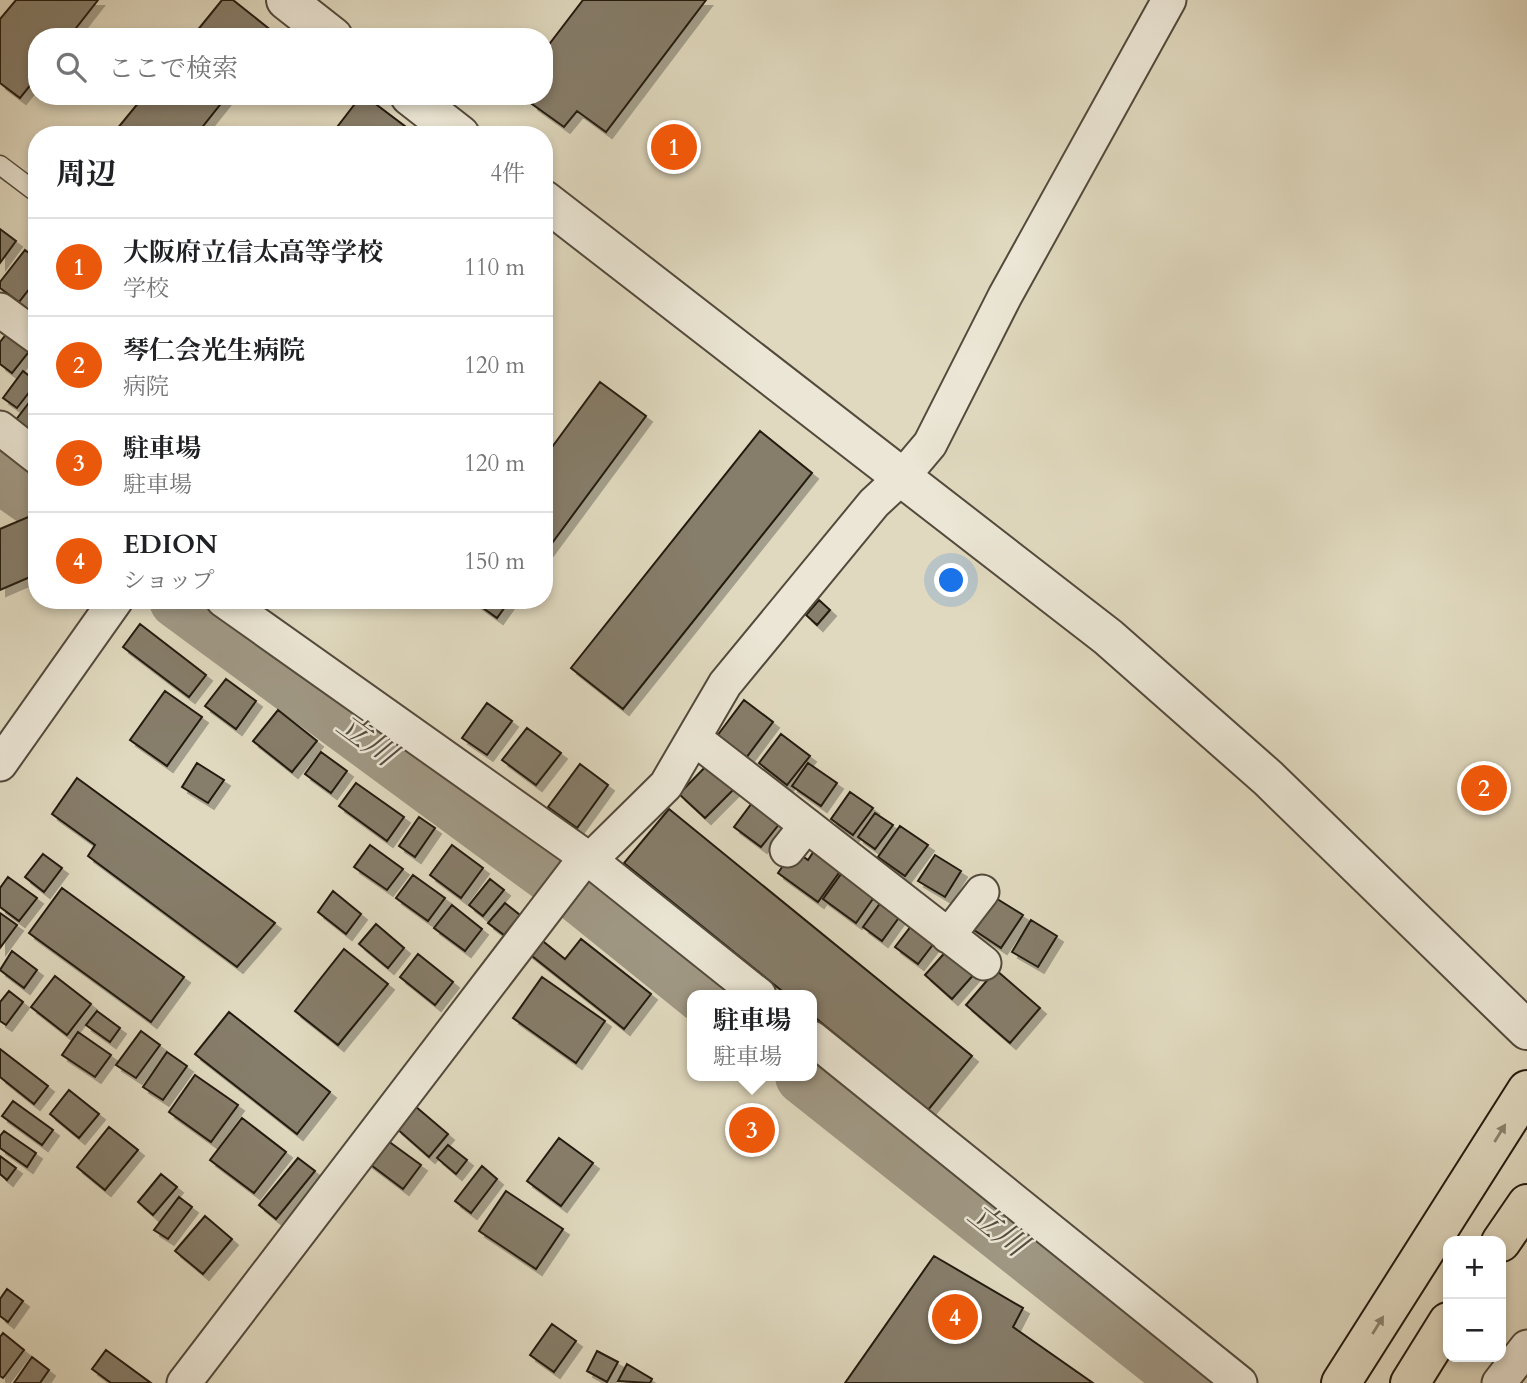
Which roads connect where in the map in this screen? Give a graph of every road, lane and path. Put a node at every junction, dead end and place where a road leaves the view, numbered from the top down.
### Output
1 (286, 0) edge
2 (1169, 0) edge
3 (322, 28) edge
4 (422, 105) edge
5 (448, 126) edge
6 (0, 165) edge
7 (28, 186) edge
8 (553, 207) edge
9 (0, 310) edge
10 (28, 330) edge
11 (0, 428) edge
12 (28, 450) edge
13 (903, 476) junction
14 (110, 609) edge
15 (235, 609) edge
16 (694, 738) junction
17 (0, 764) edge
18 (585, 863) junction
19 (982, 892) dead end
20 (948, 936) junction
21 (984, 963) dead end
22 (752, 990) edge
23 (1527, 1030) edge
24 (817, 1043) edge
25 (1527, 1090) edge
26 (1527, 1205) edge
27 (1505, 1236) edge
28 (1443, 1330) edge
29 (1527, 1347) edge
30 (184, 1383) edge
31 (1240, 1383) edge
32 (1341, 1383) edge
33 (1410, 1383) edge
34 (1499, 1383) edge

1 - 3 street
2 - 13 street
4 - 5 street
6 - 7 lane
8 - 13 street
9 - 10 street
11 - 12 street
13 - 16 street
13 - 23 street
14 - 17 street
15 - 18 street
16 - 18 street
16 - 20 street
18 - 22 street
18 - 30 street
19 - 20 street
20 - 21 street
24 - 31 street
32 -> 25 highway
26 - 27 highway
28 - 33 highway
29 - 34 street

